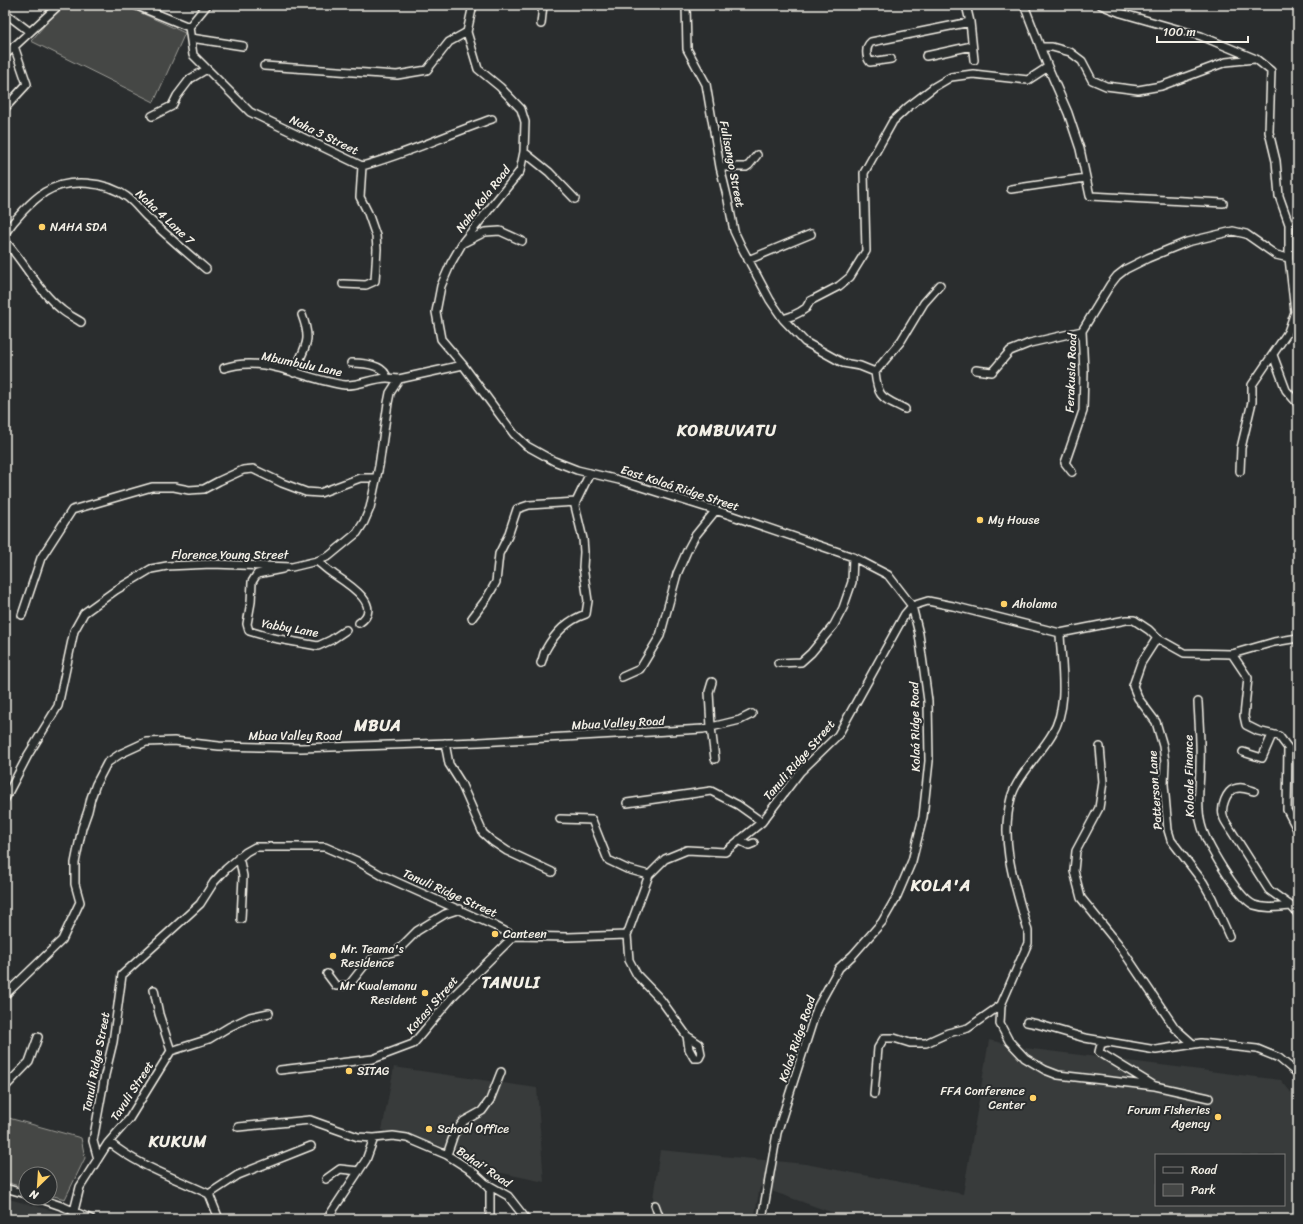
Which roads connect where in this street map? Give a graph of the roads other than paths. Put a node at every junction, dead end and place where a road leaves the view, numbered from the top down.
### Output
1 (60, 5) edge
2 (135, 5) edge
3 (207, 5) edge
4 (473, 5) edge
5 (543, 5) edge
6 (686, 5) edge
7 (966, 5) edge
8 (1024, 5) edge
9 (1101, 5) edge
10 (5, 13) edge
11 (970, 22) junction
12 (541, 24) dead end
13 (189, 27) junction
14 (30, 32) junction
15 (467, 32) junction
16 (191, 38) junction
17 (14, 46) junction
18 (242, 46) dead end
19 (972, 46) junction
20 (1040, 47) junction
21 (5, 55) edge
22 (926, 56) dead end
23 (891, 59) dead end
24 (1256, 59) junction
25 (974, 60) dead end
26 (264, 66) dead end
27 (1048, 67) junction
28 (207, 69) junction
29 (5, 108) edge
30 (152, 116) dead end
31 (492, 119) dead end
32 (524, 152) junction
33 (756, 155) dead end
34 (362, 166) junction
35 (720, 167) junction
36 (1086, 178) junction
37 (1012, 189) dead end
38 (575, 199) dead end
39 (1223, 203) dead end
40 (5, 233) edge
41 (811, 234) dead end
42 (5, 241) edge
43 (522, 241) dead end
44 (463, 242) junction
45 (1289, 258) junction
46 (748, 260) junction
47 (206, 269) dead end
48 (343, 284) dead end
49 (940, 285) dead end
50 (302, 315) dead end
51 (783, 319) junction
52 (81, 322) dead end
53 (1082, 331) junction
54 (1273, 355) junction
55 (351, 362) dead end
56 (463, 366) junction
57 (224, 368) dead end
58 (976, 370) dead end
59 (875, 372) junction
60 (294, 373) junction
61 (387, 378) junction
62 (399, 379) junction
63 (1298, 404) edge
64 (905, 409) dead end
65 (1240, 471) dead end
66 (1072, 472) dead end
67 (590, 473) junction
68 (376, 478) junction
69 (576, 502) junction
70 (716, 510) junction
71 (853, 557) junction
72 (317, 561) junction
73 (292, 566) junction
74 (912, 606) junction
75 (22, 615) dead end
76 (472, 618) dead end
77 (359, 623) dead end
78 (346, 630) dead end
79 (1060, 633) junction
80 (1157, 638) junction
81 (1298, 638) edge
82 (1232, 654) junction
83 (541, 663) dead end
84 (778, 663) dead end
85 (622, 677) dead end
86 (712, 682) dead end
87 (1198, 702) dead end
88 (752, 714) dead end
89 (711, 727) junction
90 (1272, 735) junction
91 (445, 743) junction
92 (1100, 747) dead end
93 (1243, 752) dead end
94 (715, 759) dead end
95 (1254, 791) dead end
96 (5, 799) edge
97 (627, 803) dead end
98 (560, 819) dead end
99 (762, 822) junction
100 (1298, 830) edge
101 (739, 840) junction
102 (754, 842) dead end
103 (239, 858) junction
104 (552, 872) dead end
105 (649, 876) junction
106 (1291, 906) junction
107 (460, 909) junction
108 (1298, 914) edge
109 (242, 918) dead end
110 (627, 935) junction
111 (514, 936) junction
112 (1229, 936) dead end
113 (326, 974) dead end
114 (154, 990) dead end
115 (5, 995) edge
116 (1001, 1004) junction
117 (269, 1013) dead end
118 (1027, 1022) dead end
119 (687, 1036) dead end
120 (38, 1037) dead end
121 (1108, 1042) junction
122 (1193, 1044) junction
123 (170, 1051) junction
124 (280, 1070) dead end
125 (500, 1072) dead end
126 (1298, 1074) edge
127 (1155, 1086) junction
128 (5, 1087) edge
129 (874, 1094) dead end
130 (1209, 1098) dead end
131 (238, 1127) dead end
132 (374, 1138) junction
133 (109, 1142) junction
134 (311, 1146) dead end
135 (448, 1155) junction
136 (98, 1159) junction
137 (359, 1171) junction
138 (326, 1179) dead end
139 (485, 1184) junction
140 (5, 1188) edge
141 (18, 1192) edge
142 (209, 1194) junction
143 (58, 1205) edge
144 (655, 1205) dead end
145 (73, 1215) edge
146 (91, 1219) edge
147 (219, 1219) edge
148 (327, 1219) edge
149 (488, 1219) edge
150 (526, 1219) edge
151 (660, 1219) edge
152 (762, 1219) edge

1 - 14 street
2 - 13 street
3 - 13 street
4 - 15 street, Naha Kola Road
5 - 12 street
6 - 35 street, Fulisango Street
7 - 11 street
8 - 20 street
9 - 24 street
10 - 14 street
11 - 19 street
11 - 23 street
13 - 16 street, Naha 3 Street
14 - 17 street
15 - 26 street
15 - 32 street, Naha Kola Road
16 - 18 street
16 - 28 street, Naha 3 Street
17 - 21 street
17 - 29 street
19 - 22 street
19 - 25 street
20 - 24 street
20 - 27 street
24 - 45 street
27 - 36 street
27 - 51 street
28 - 30 street
28 - 34 street, Naha 3 Street
31 - 34 street, Naha 3 Street
32 - 38 street
32 - 44 street, Naha Kola Road
33 - 35 street
34 - 48 street
35 - 46 street, Fulisango Street
36 - 37 street
36 - 39 street
40 - 47 street, Naha 4 Lane 7
41 - 46 street
42 - 52 street
43 - 44 street
44 - 56 street, Naha Kola Road
45 - 53 street, Ferakusia Road
45 - 54 street
46 - 51 street, Fulisango Street
49 - 59 street
50 - 60 street
51 - 59 street, Fulisango Street
53 - 58 street
53 - 66 street, Ferakusia Road
54 - 63 street
54 - 65 street
55 - 61 street
56 - 62 street
56 - 67 street, East Kolaá Ridge Street
57 - 60 street, Mbumbulu Lane
59 - 64 street
60 - 61 street, Mbumbulu Lane
61 - 62 street, Mbumbulu Lane
62 - 68 street, Florence Young Street
67 - 69 street
67 - 70 street, East Kolaá Ridge Street
68 - 72 street, Florence Young Street
68 - 75 street
69 - 76 street
69 - 83 street
70 - 71 street, East Kolaá Ridge Street
70 - 85 street
71 - 74 street, East Kolaá Ridge Street
71 - 84 street
72 - 73 street, Florence Young Street
72 - 77 street
73 - 78 street, Yabby Lane
73 - 96 street, Florence Young Street
74 - 79 street
74 - 99 street, Tanuli Ridge Street
74 - 152 street, Kolaá Ridge Road
79 - 80 street
79 - 116 street
80 - 82 street
80 - 112 street, Patterson Lane
81 - 82 street
82 - 90 street
86 - 89 street
87 - 106 street, Koloale Finance
88 - 89 street, Mbua Valley Road
89 - 91 street, Mbua Valley Road
89 - 94 street
90 - 93 street
90 - 100 street
91 - 104 street
91 - 115 street, Mbua Valley Road
92 - 122 street
95 - 106 street
97 - 99 street
98 - 105 street
99 - 101 street, Tanuli Ridge Street
101 - 102 street
101 - 105 street, Tanuli Ridge Street
103 - 107 street, Tanuli Ridge Street
103 - 109 street
103 - 136 street, Tanuli Ridge Street
105 - 110 street, Tanuli Ridge Street
106 - 108 street
107 - 111 street, Tanuli Ridge Street
107 - 113 street
110 - 111 street, Tanuli Ridge Street
110 - 119 street
111 - 124 street, Kotasi Street
114 - 123 street
116 - 127 street
116 - 129 street
117 - 123 street
118 - 121 street
120 - 128 street
121 - 122 street
121 - 127 street
122 - 126 street
123 - 133 street, Tavuli Street
125 - 135 street
127 - 130 street
131 - 132 street, Bahai' Road
132 - 135 street, Bahai' Road
132 - 137 street
133 - 136 street, Tavuli Street
133 - 142 street
134 - 142 street
135 - 139 street, Bahai' Road
136 - 145 street, Tavuli Street
137 - 138 street
137 - 148 street
139 - 149 street
139 - 150 street, Bahai' Road
140 - 141 street
142 - 147 street
143 - 145 street
144 - 151 street
145 - 146 street

